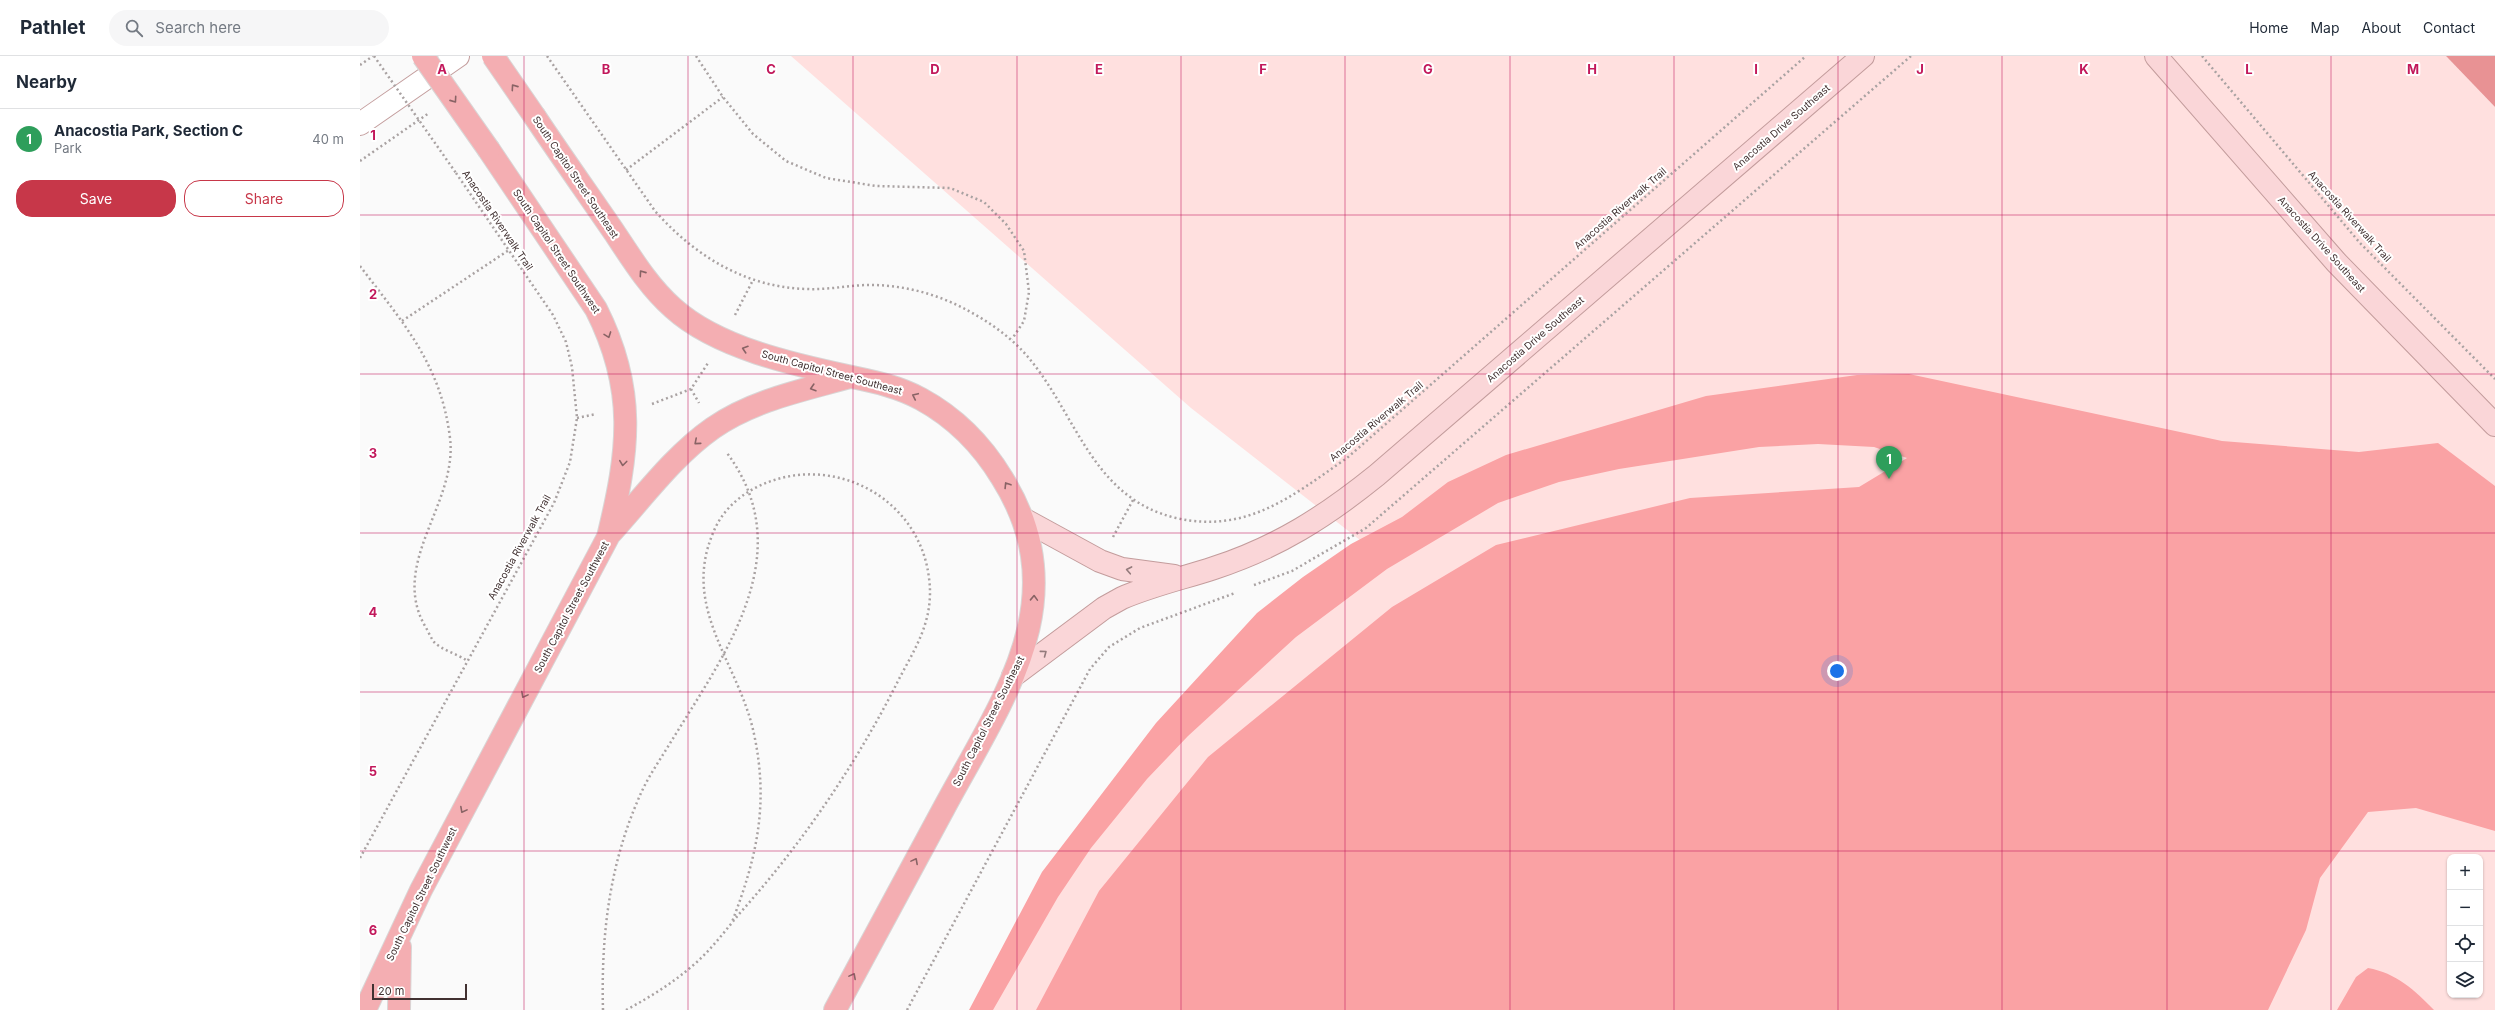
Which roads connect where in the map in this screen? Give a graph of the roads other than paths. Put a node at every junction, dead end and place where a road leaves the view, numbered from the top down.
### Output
1 (423, 56) edge
2 (458, 56) edge
3 (493, 56) edge
4 (1863, 56) edge
5 (2156, 56) edge
6 (360, 124) edge
7 (850, 377) junction
8 (2495, 424) edge
9 (1025, 520) junction
10 (608, 537) junction
11 (1181, 577) junction
12 (1013, 676) junction
13 (400, 935) junction
14 (365, 1010) edge
15 (399, 1010) edge
16 (835, 1010) edge

1 -> 10 main road, South Capitol Street Southwest, bridge
2 - 6 street
7 -> 3 main road, South Capitol Street Southeast, bridge
4 - 11 street, Anacostia Drive Southeast
5 - 8 street, Anacostia Drive Southeast
9 -> 7 main road, South Capitol Street Southeast
7 -> 10 main road
11 -> 9 street, Anacostia Drive Southeast
12 -> 9 main road, South Capitol Street Southeast
10 -> 13 main road, South Capitol Street Southwest
12 -> 11 street, Anacostia Drive Southeast
16 -> 12 main road, South Capitol Street Southeast
13 - 14 main road, South Capitol Street Southwest
13 - 15 main road

